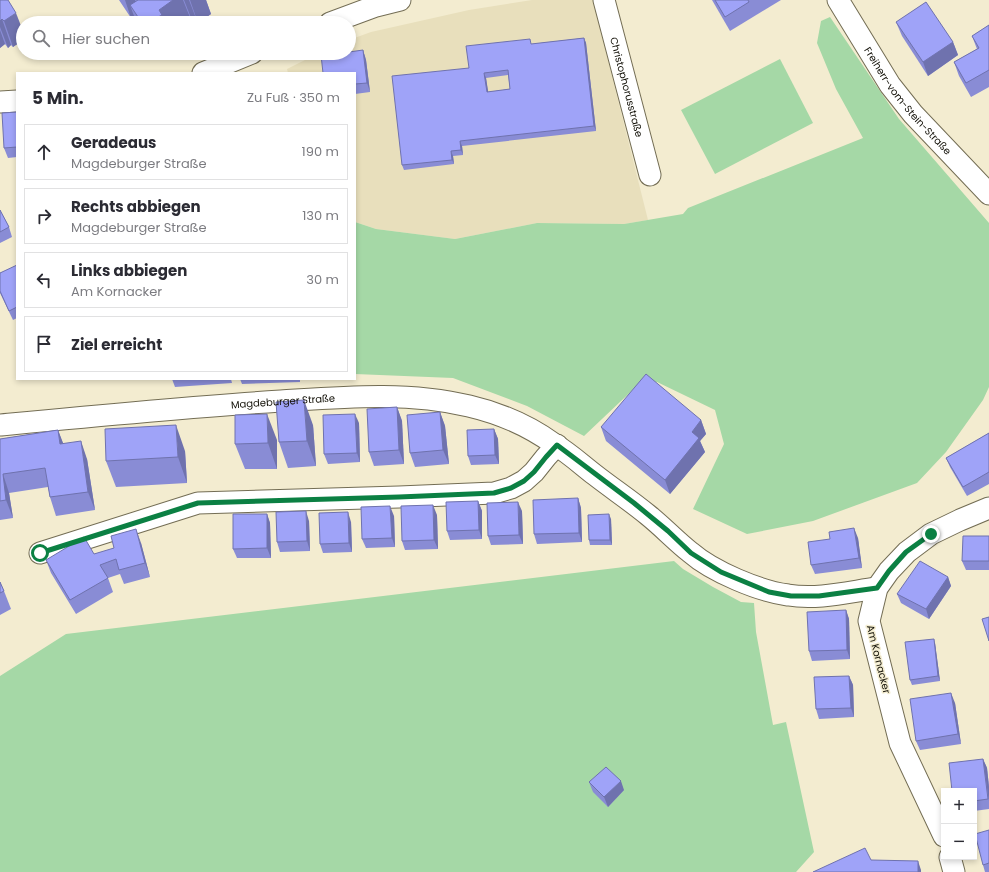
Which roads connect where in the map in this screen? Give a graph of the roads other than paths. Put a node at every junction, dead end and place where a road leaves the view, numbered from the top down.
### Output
1 (400, 0) edge
2 (604, 0) edge
3 (838, 0) edge
4 (349, 16) edge
5 (235, 60) edge
6 (205, 72) edge
7 (16, 101) edge
8 (0, 102) edge
9 (650, 175) dead end
10 (989, 194) edge
11 (0, 424) edge
12 (557, 445) junction
13 (989, 508) edge
14 (40, 553) dead end
15 (877, 588) junction
16 (941, 830) edge
17 (951, 860) edge
18 (954, 872) edge

1 - 4 street
2 - 9 street, Christophorusstraße
3 - 10 street, Freiherr-vom-Stein-Straße
5 - 6 street
7 - 8 street
11 - 12 street, Magdeburger Straße
12 - 14 street
12 - 15 street, Magdeburger Straße
13 - 15 street, Am Kornacker
15 - 16 street, Am Kornacker
17 - 18 street

